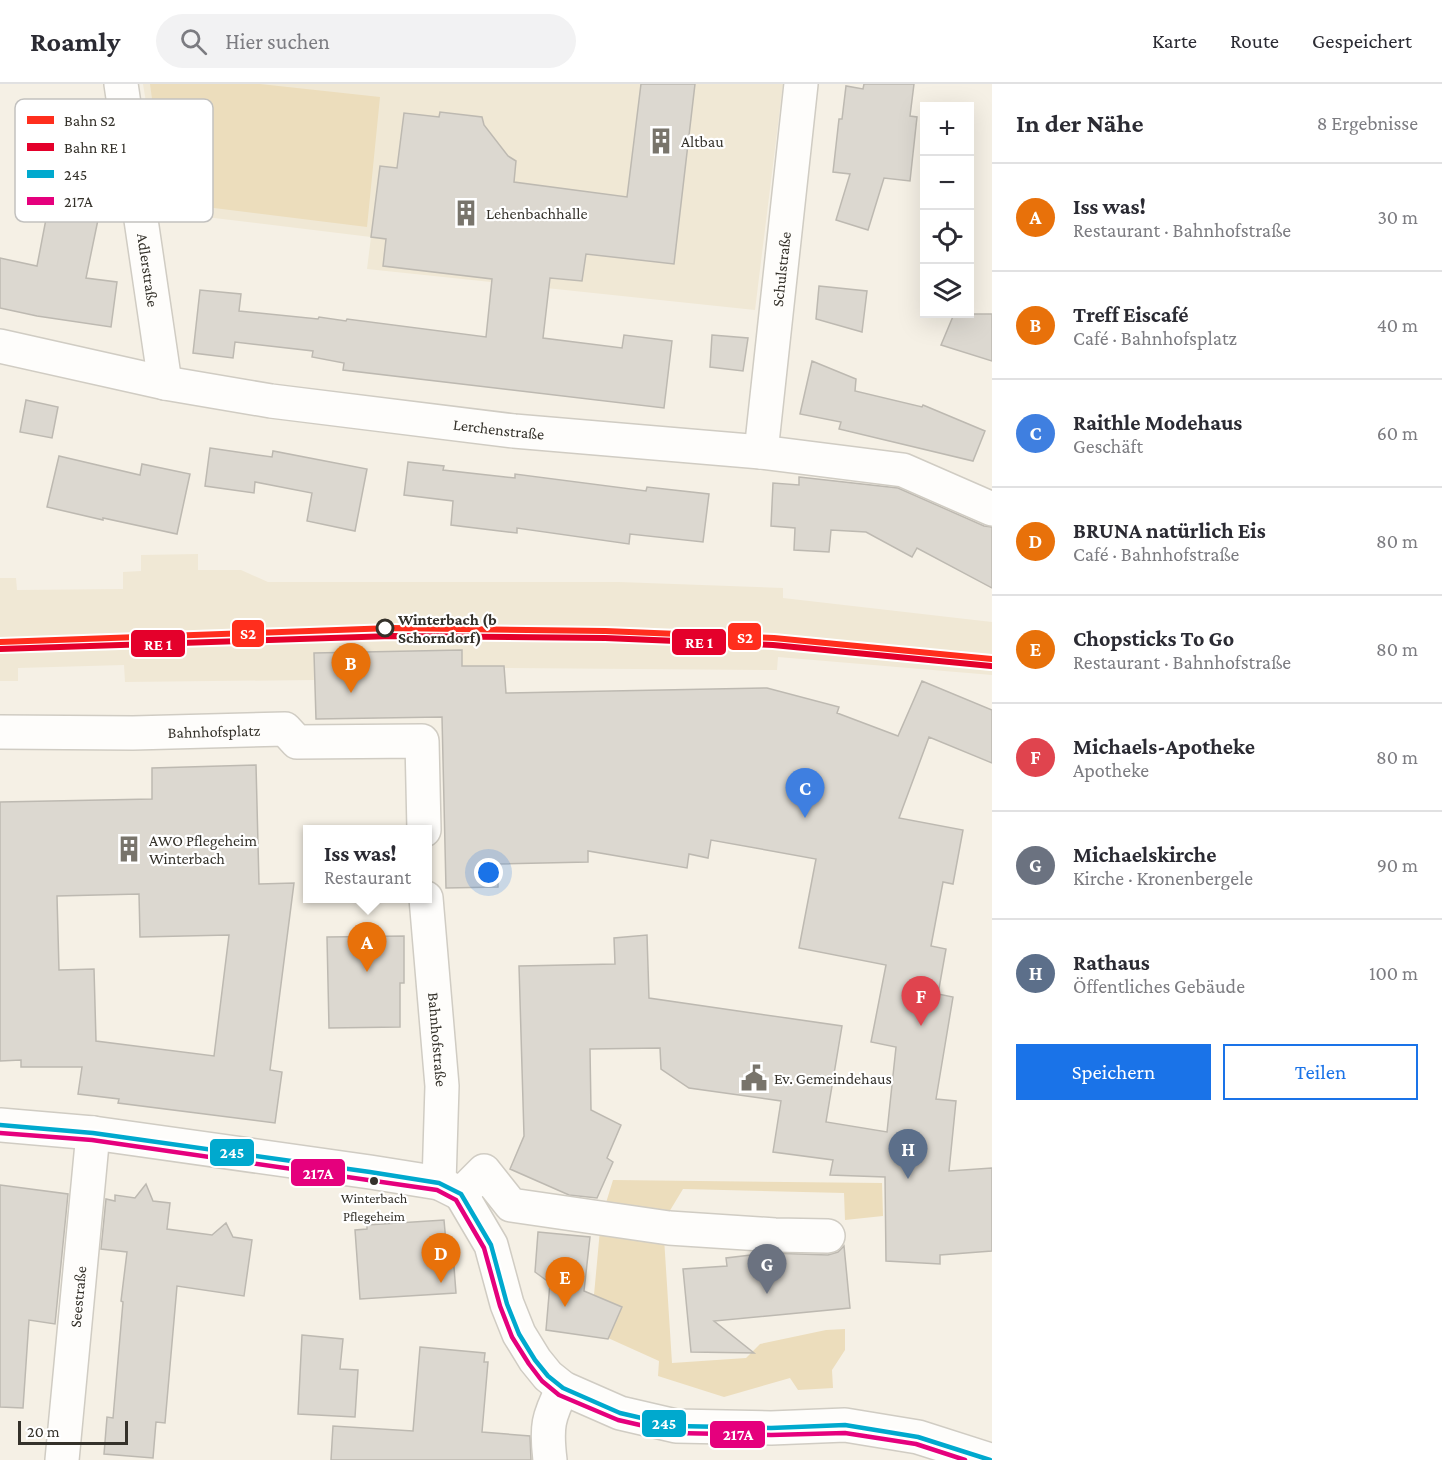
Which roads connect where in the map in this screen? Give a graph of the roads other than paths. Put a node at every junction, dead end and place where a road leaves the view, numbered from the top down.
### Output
1 (121, 84) edge
2 (801, 84) edge
3 (123, 99) edge
4 (141, 222) edge
5 (0, 346) edge
6 (165, 383) junction
7 (761, 452) junction
8 (992, 508) edge
9 (0, 732) edge
10 (424, 825) edge
11 (426, 903) edge
12 (0, 1125) edge
13 (93, 1133) junction
14 (450, 1188) junction
15 (828, 1236) dead end
16 (563, 1388) junction
17 (62, 1460) edge
18 (550, 1460) edge
19 (990, 1460) edge

1 - 3 street, Adlerstraße
2 - 7 street, Schulstraße
4 - 6 street, Adlerstraße
5 - 6 street, Lerchenstraße
6 - 7 street, Lerchenstraße
7 - 8 street, Lerchenstraße
9 - 10 street, Bahnhofsplatz
11 - 14 street, Bahnhofstraße
12 - 13 street
13 - 14 street
13 - 17 street, Seestraße
14 - 15 street
14 - 16 street
16 - 18 street
16 - 19 street

